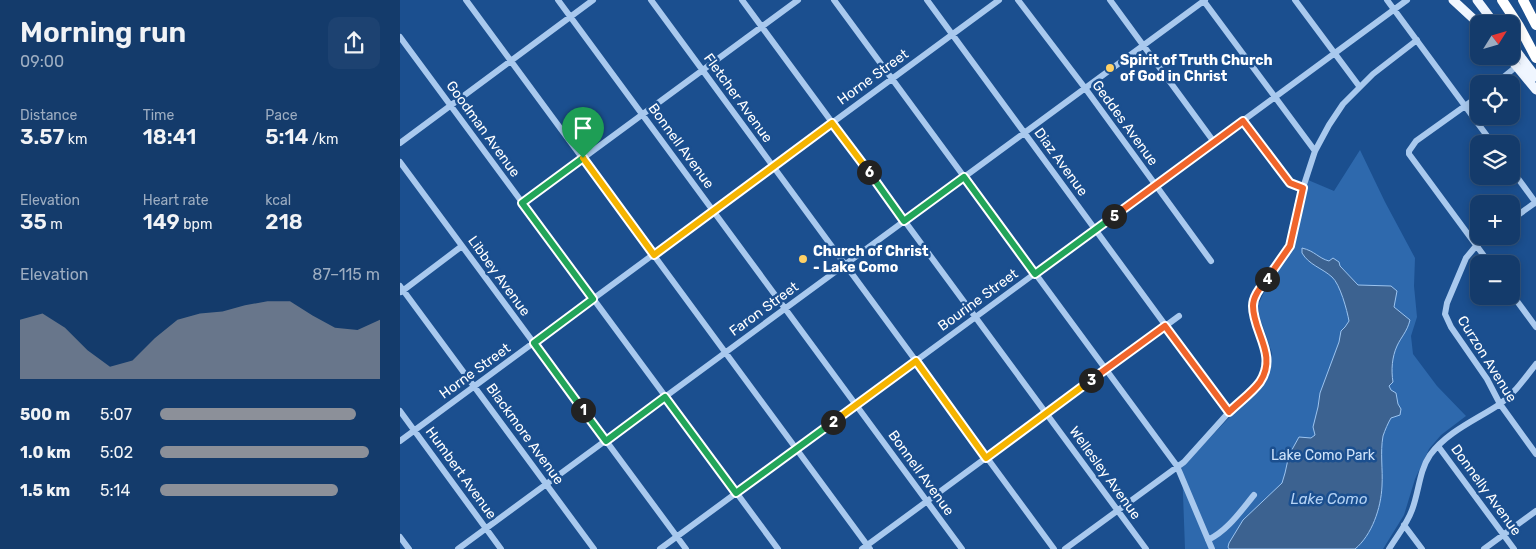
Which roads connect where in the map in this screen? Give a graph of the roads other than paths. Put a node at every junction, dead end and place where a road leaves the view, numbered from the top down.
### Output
1 (466, 0) edge
2 (558, 0) edge
3 (593, 0) edge
4 (651, 0) edge
5 (742, 0) edge
6 (798, 0) edge
7 (834, 0) edge
8 (927, 0) edge
9 (999, 0) edge
10 (1018, 0) edge
11 (1110, 0) edge
12 (1204, 0) edge
13 (1294, 0) edge
14 (1387, 0) edge
15 (1408, 0) edge
16 (1453, 0) edge
17 (1502, 0) edge
18 (1523, 0) edge
19 (1479, 3) edge
20 (1394, 10) junction
21 (1488, 15) edge
22 (1470, 16) edge
23 (571, 17) junction
24 (1536, 25) edge
25 (762, 26) junction
26 (952, 35) junction
27 (400, 37) edge
28 (1417, 40) junction
29 (1143, 46) junction
30 (1334, 54) junction
31 (1520, 56) edge
32 (1536, 58) edge
33 (511, 61) junction
34 (1517, 66) joint
35 (702, 70) junction
36 (1506, 75) edge
37 (1536, 77) edge
38 (892, 79) junction
39 (1359, 86) junction
40 (1085, 88) junction
41 (1536, 90) edge
42 (1275, 97) junction
43 (1470, 102) edge
44 (450, 106) junction
45 (1465, 106) junction
46 (642, 114) junction
47 (1243, 121) junction
48 (832, 123) junction
49 (1024, 133) junction
50 (1486, 135) edge
51 (1214, 142) junction
52 (400, 143) edge
53 (1315, 151) junction
54 (583, 158) junction
55 (400, 162) edge
56 (773, 167) junction
57 (964, 177) junction
58 (1520, 181) edge
59 (1155, 185) junction
60 (1303, 188) junction
61 (1536, 202) edge
62 (522, 203) junction
63 (713, 211) junction
64 (1520, 214) edge
65 (904, 221) junction
66 (1095, 230) junction
67 (462, 246) junction
68 (1476, 246) junction
69 (654, 255) junction
70 (1483, 255) edge
71 (1211, 261) dead end
72 (845, 265) junction
73 (1035, 274) junction
74 (401, 289) edge
75 (593, 299) junction
76 (1520, 305) edge
77 (785, 308) junction
78 (1179, 316) dead end
79 (975, 318) junction
80 (1165, 326) junction
81 (1536, 327) edge
82 (534, 343) junction
83 (725, 352) junction
84 (916, 361) junction
85 (1536, 364) edge
86 (1106, 370) junction
87 (474, 386) junction
88 (665, 397) junction
89 (1500, 404) junction
90 (856, 405) junction
91 (400, 411) edge
92 (1229, 412) junction
93 (1046, 414) junction
94 (414, 431) junction
95 (400, 441) edge
96 (606, 441) junction
97 (1438, 446) junction
98 (796, 449) junction
99 (1536, 454) edge
100 (986, 458) junction
101 (1177, 466) junction
102 (546, 484) junction
103 (736, 493) junction
104 (1254, 495) dead end
105 (927, 502) junction
106 (1117, 511) junction
107 (1536, 511) edge
108 (1404, 525) junction
109 (486, 528) junction
110 (1504, 535) junction
111 (400, 537) edge
112 (677, 537) junction
113 (1208, 540) junction
114 (867, 548) edge
115 (409, 549) edge
116 (458, 549) edge
117 (501, 549) edge
118 (594, 549) edge
119 (660, 549) edge
120 (686, 549) edge
121 (778, 549) edge
122 (962, 549) edge
123 (1054, 549) edge
124 (1065, 549) edge
125 (1146, 549) edge
126 (1212, 549) edge
127 (1389, 549) edge
128 (1422, 549) edge
129 (1484, 549) edge
130 (1514, 549) edge

1 - 33 street
2 - 23 street, Bonnell Avenue
3 - 23 street
4 - 35 street, Fletcher Avenue
5 - 25 street, Wellesley Avenue
6 - 25 street
7 - 38 street
8 - 26 street, Diaz Avenue
9 - 26 street, Horne Street
10 - 40 street, Geddes Avenue
11 - 29 street
12 - 29 street, Faron Street
12 - 42 street
13 - 30 street
14 - 20 street
15 - 20 street, Bourine Street
16 - 22 main road
17 - 32 highway
18 - 24 highway
19 - 21 main road
20 - 28 street
20 - 30 street, Bourine Street
23 - 33 street
23 - 46 street, Bonnell Avenue
25 - 35 street
25 - 48 street, Wellesley Avenue
26 - 38 street, Horne Street
26 - 49 street, Diaz Avenue
27 - 44 street, Goodman Avenue
28 - 39 street
28 - 45 street
29 - 40 street, Faron Street
29 - 51 street
30 - 39 street
30 - 42 street, Bourine Street
31 - 37 main road
33 - 44 street
33 - 54 street
34 - 36 street
34 - 41 main road
35 - 46 street
35 - 56 street, Fletcher Avenue
38 - 48 street, Horne Street
38 - 57 street
39 - 53 street
40 - 49 street, Faron Street
40 - 59 street, Geddes Avenue
42 - 47 street, Bourine Street
42 - 53 street
43 - 45 street
44 - 52 street
44 - 62 street, Goodman Avenue
45 - 50 street
45 - 68 street
46 - 54 street
46 - 63 street, Bonnell Avenue
47 - 51 street, Bourine Street
47 - 60 street
48 - 56 street, Horne Street
48 - 65 street, Wellesley Avenue
49 - 57 street, Faron Street
49 - 66 street, Diaz Avenue
51 - 59 street, Bourine Street
53 - 60 street
54 - 62 street
54 - 69 street
55 - 67 street, Libbey Avenue
56 - 63 street, Horne Street
56 - 72 street, Fletcher Avenue
57 - 65 street, Faron Street
57 - 73 street
58 - 61 street
59 - 66 street, Bourine Street
59 - 71 street, Geddes Avenue
60 - 92 street
61 - 64 street
62 - 75 street, Goodman Avenue
63 - 69 street, Horne Street
63 - 77 street, Bonnell Avenue
65 - 72 street, Faron Street
65 - 79 street, Wellesley Avenue
66 - 73 street, Bourine Street
66 - 80 street, Diaz Avenue
67 - 74 street
67 - 82 street, Libbey Avenue
68 - 70 street
68 - 89 street, Curzon Avenue
69 - 75 street, Horne Street
69 - 83 street
72 - 77 street, Faron Street
72 - 84 street, Fletcher Avenue
73 - 79 street, Bourine Street
73 - 86 street
74 - 87 street, Blackmore Avenue
75 - 82 street, Horne Street
75 - 88 street, Goodman Avenue
76 - 81 street
77 - 83 street, Faron Street
77 - 90 street, Bonnell Avenue
78 - 80 street
79 - 84 street, Bourine Street
79 - 93 street, Wellesley Avenue
80 - 86 street
80 - 92 street, Diaz Avenue
82 - 87 street, Horne Street
82 - 96 street, Libbey Avenue
83 - 88 street, Faron Street
83 - 98 street
84 - 90 street, Bourine Street
84 - 100 street, Fletcher Avenue
85 - 89 street
86 - 93 street
86 - 101 street
87 - 94 street, Horne Street
87 - 102 street, Blackmore Avenue
88 - 96 street, Faron Street
88 - 103 street, Goodman Avenue
89 - 97 street
89 - 99 street, Curzon Avenue
90 - 98 street, Bourine Street
90 - 105 street, Bonnell Avenue
91 - 94 street, Humbert Avenue
92 - 101 street
93 - 100 street
93 - 106 street, Wellesley Avenue
94 - 95 street, Horne Street
94 - 109 street, Humbert Avenue
96 - 102 street, Faron Street
96 - 112 street, Libbey Avenue
97 - 108 street
97 - 110 street, Donnelly Avenue
98 - 103 street, Bourine Street
98 - 114 street
100 - 105 street
100 - 123 street, Fletcher Avenue
101 - 106 street
101 - 113 street
102 - 109 street, Faron Street
102 - 118 street, Blackmore Avenue
103 - 112 street, Bourine Street
103 - 121 street, Goodman Avenue
104 - 113 street
105 - 114 street
105 - 122 street, Bonnell Avenue
106 - 124 street
106 - 125 street, Wellesley Avenue
107 - 110 street
108 - 127 street
108 - 128 street
109 - 116 street, Faron Street
109 - 117 street, Humbert Avenue
110 - 129 street
110 - 130 street, Donnelly Avenue
111 - 115 street
112 - 119 street, Bourine Street
112 - 120 street, Libbey Avenue
113 - 126 street

